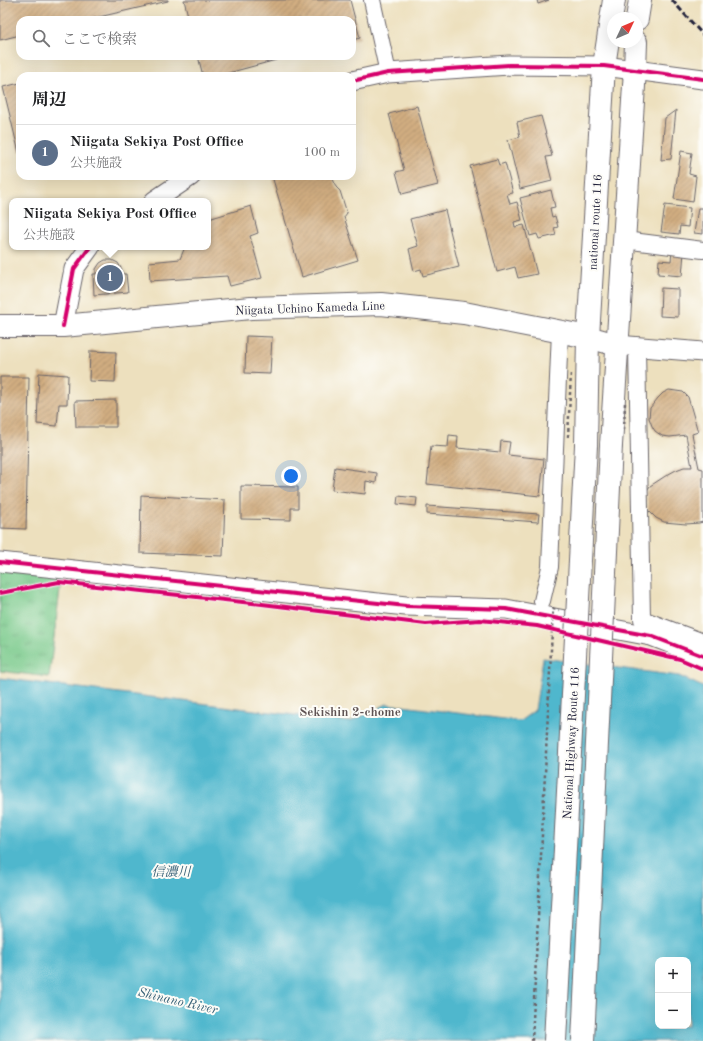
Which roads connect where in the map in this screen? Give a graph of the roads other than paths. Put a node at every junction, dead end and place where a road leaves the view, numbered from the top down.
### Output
1 (372, 0) edge
2 (614, 0) edge
3 (640, 0) edge
4 (638, 12) edge
5 (636, 48) edge
6 (604, 66) junction
7 (635, 70) junction
8 (388, 73) junction
9 (703, 79) edge
10 (356, 80) edge
11 (185, 180) edge
12 (158, 198) edge
13 (624, 240) junction
14 (88, 250) edge
15 (703, 250) edge
16 (0, 326) edge
17 (64, 326) junction
18 (560, 331) junction
19 (588, 337) junction
20 (627, 346) junction
21 (703, 352) edge
22 (577, 444) joint
23 (0, 562) edge
24 (542, 602) dead end
25 (703, 642) edge
26 (703, 656) edge
27 (555, 1041) edge
28 (582, 1041) edge

1 - 8 street
2 - 6 main road, national route 116
3 - 4 main road
5 - 7 main road
6 - 7 street
6 - 8 street
6 - 19 main road, national route 116
7 - 9 street
7 - 13 main road
8 - 10 street
11 - 12 street
13 - 15 street
13 - 20 main road
14 - 17 street
16 - 17 main road, Niigata Uchino Kameda Line
17 - 18 main road, Niigata Uchino Kameda Line
18 - 19 main road, Niigata Uchino Kameda Line
18 - 24 street
19 - 20 main road, Niigata Uchino Kameda Line
19 - 22 main road, national route 116
20 - 21 street
20 - 25 street
20 - 28 main road, National Highway Route 116, bridge
22 - 27 main road, National Highway Route 116, bridge
23 - 26 street

